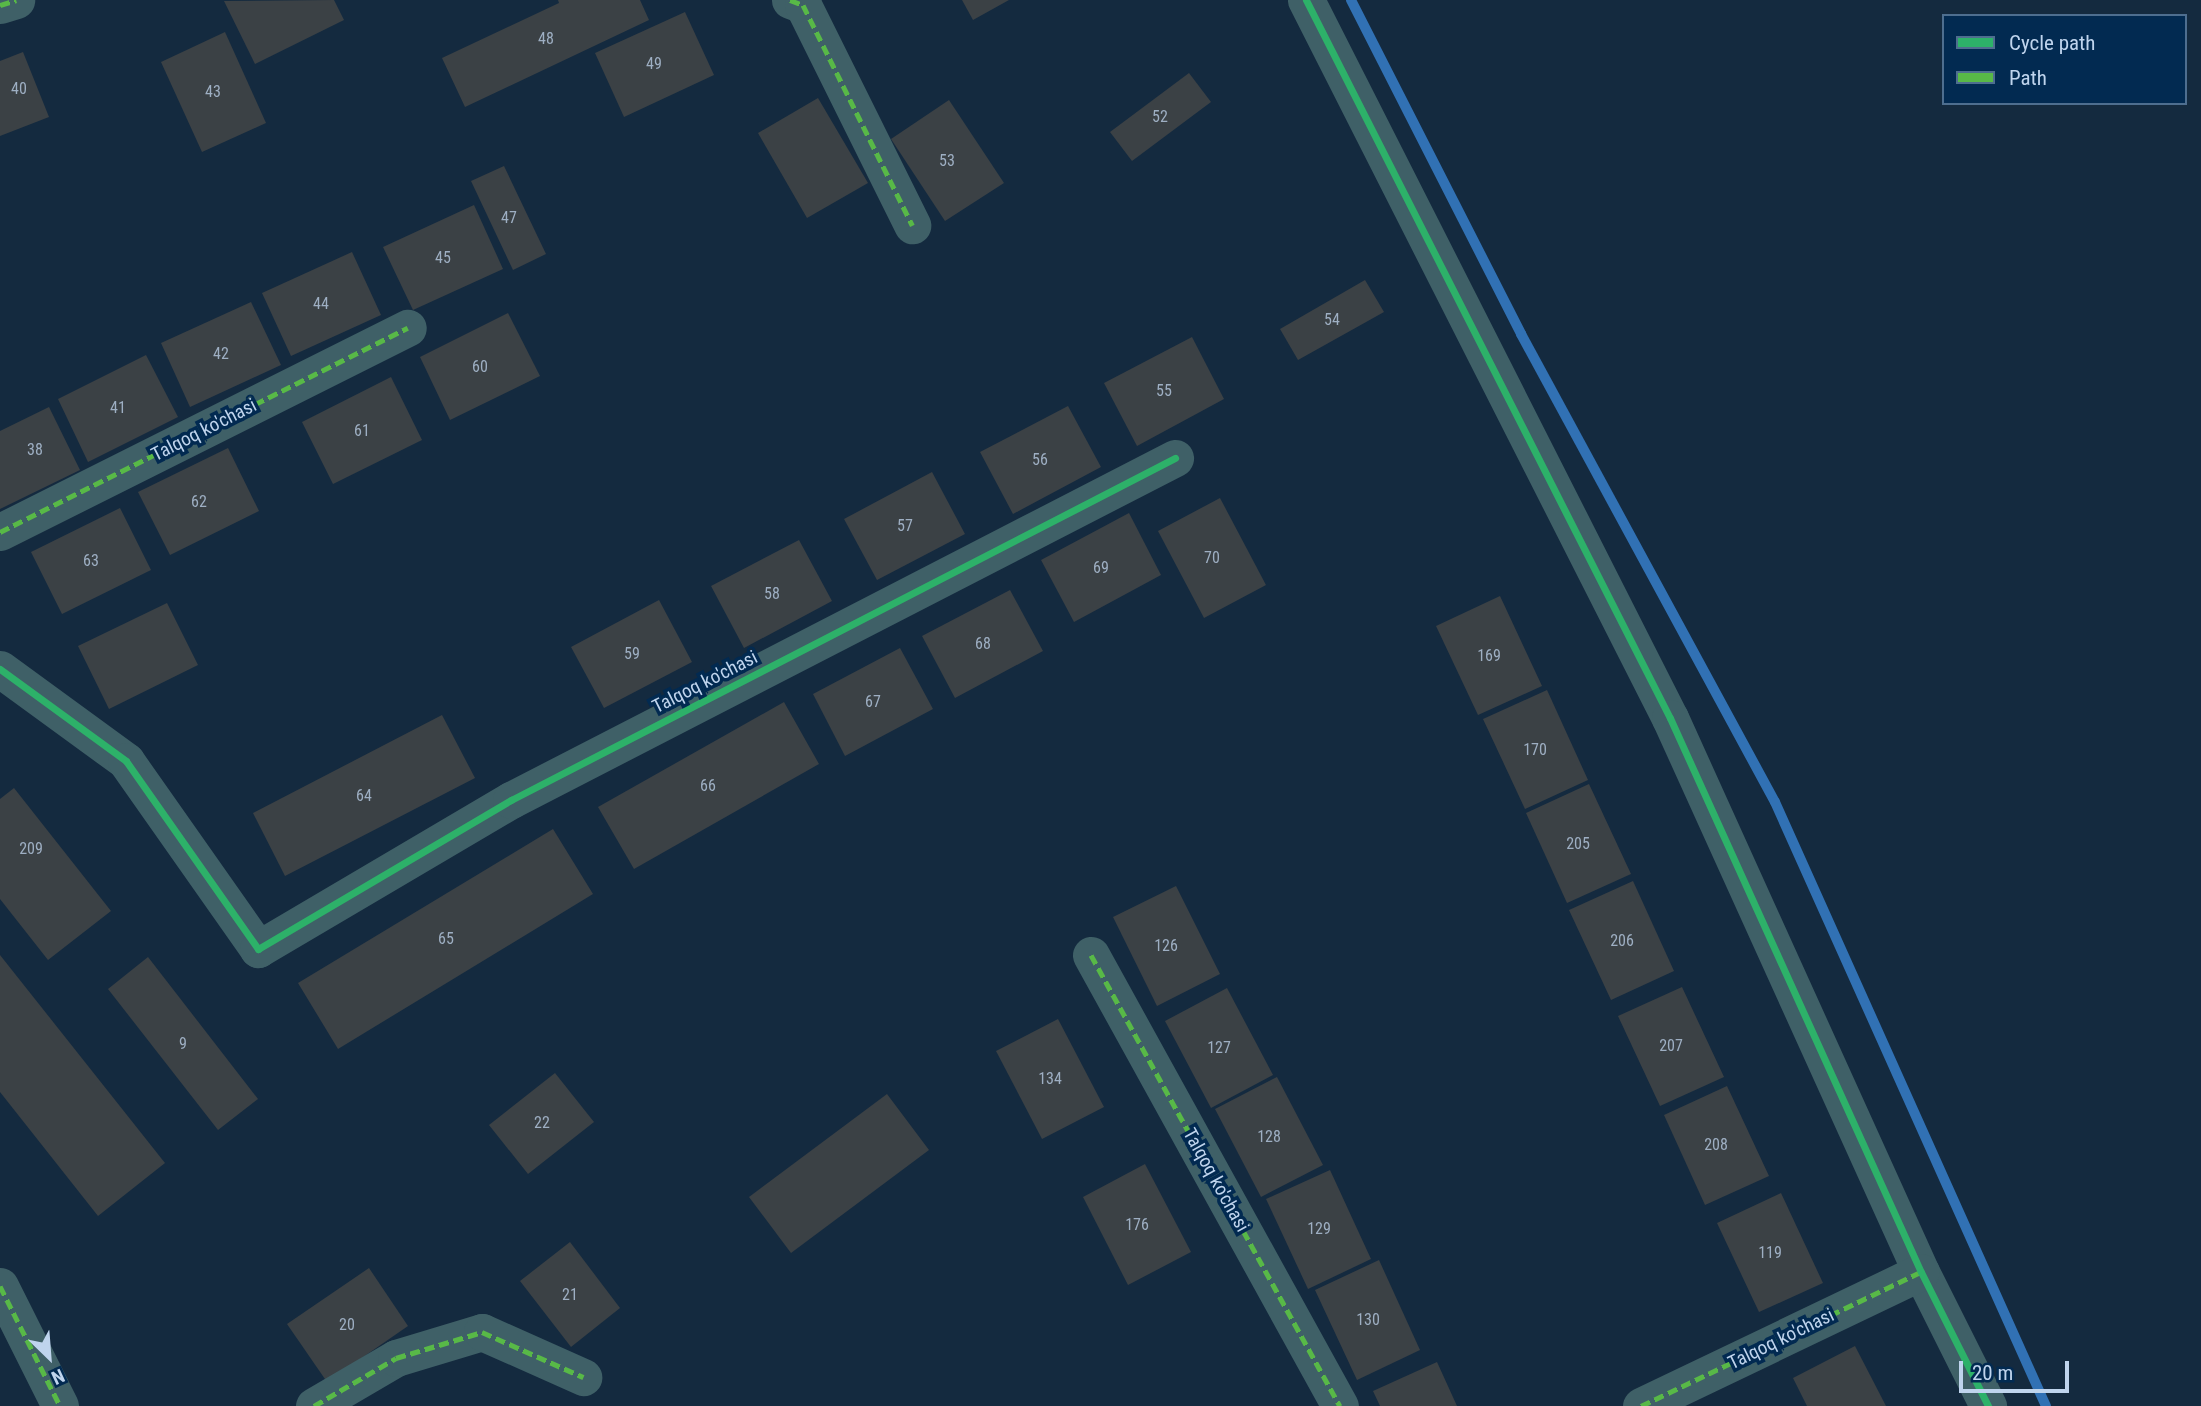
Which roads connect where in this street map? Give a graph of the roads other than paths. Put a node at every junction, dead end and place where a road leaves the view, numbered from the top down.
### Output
1 (16, 0) edge
2 (790, 0) edge
3 (1306, 0) edge
4 (0, 5) edge
5 (912, 225) dead end
6 (408, 328) dead end
7 (1175, 458) dead end
8 (0, 532) edge
9 (0, 669) edge
10 (1091, 955) dead end
11 (1922, 1272) junction
12 (0, 1286) edge
13 (583, 1377) dead end
14 (60, 1406) edge
15 (314, 1406) edge
16 (1340, 1406) edge
17 (1640, 1406) edge
18 (1988, 1406) edge

1 - 4 street
2 - 5 street
3 - 11 street
6 - 8 street, Talqoq ko'chasi
7 - 9 street, Talqoq ko'chasi
10 - 16 street, Talqoq ko'chasi
11 - 17 street, Talqoq ko'chasi
11 - 18 street
12 - 14 street
13 - 15 street

